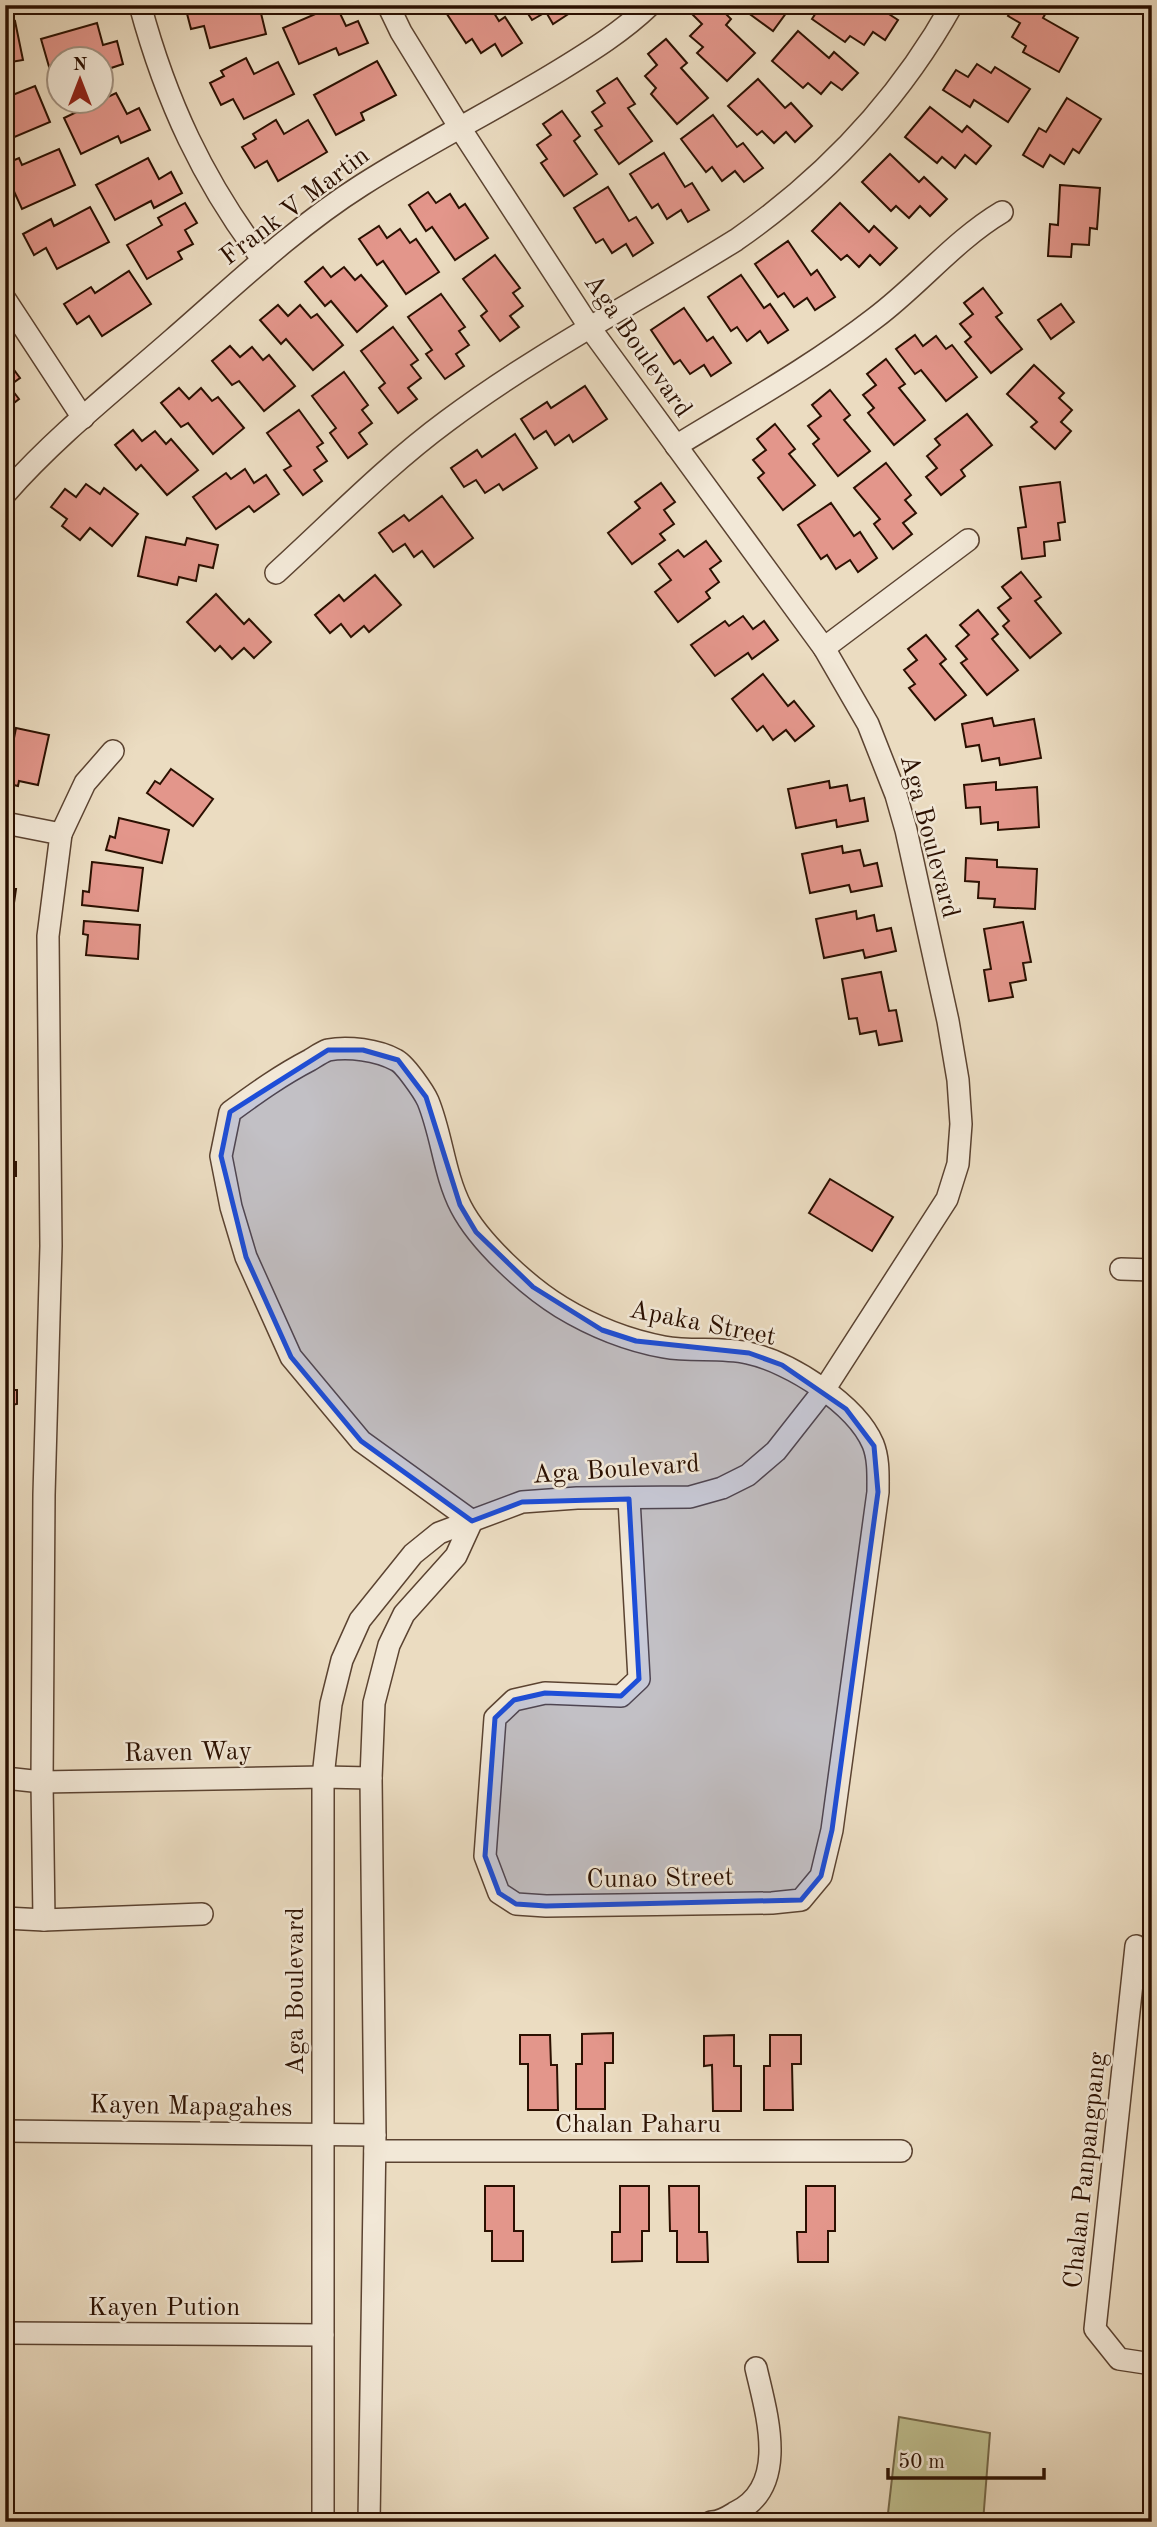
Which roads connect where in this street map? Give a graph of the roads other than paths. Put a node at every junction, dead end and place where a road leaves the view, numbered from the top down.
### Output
1 (140, 5) edge
2 (388, 5) edge
3 (650, 5) edge
4 (952, 5) edge
5 (460, 128) junction
6 (1003, 212) dead end
7 (263, 261) junction
8 (5, 299) edge
9 (590, 328) junction
10 (82, 418) junction
11 (676, 446) junction
12 (5, 495) edge
13 (968, 540) dead end
14 (276, 573) dead end
15 (824, 648) junction
16 (113, 751) dead end
17 (5, 823) edge
18 (61, 834) junction
19 (1121, 1269) dead end
20 (1152, 1270) edge
21 (824, 1390) junction
22 (629, 1499) junction
23 (472, 1521) junction
24 (5, 1777) edge
25 (323, 1777) junction
26 (371, 1778) junction
27 (42, 1782) junction
28 (202, 1914) dead end
29 (5, 1918) edge
30 (44, 1920) junction
31 (1136, 1946) dead end
32 (5, 2131) edge
33 (321, 2134) junction
34 (375, 2143) junction
35 (901, 2151) dead end
36 (5, 2333) edge
37 (323, 2335) junction
38 (1152, 2364) edge
39 (756, 2368) dead end
40 (323, 2522) edge
41 (369, 2522) edge
42 (711, 2522) edge

1 - 7 street
2 - 5 street, Aga Boulevard
3 - 5 street, Frank V Martin
4 - 9 street
5 - 7 street, Frank V Martin
5 - 9 street, Aga Boulevard
6 - 11 street
7 - 10 street, Frank V Martin
8 - 10 street
9 - 11 street, Aga Boulevard
9 - 14 street
10 - 12 street, Frank V Martin
11 - 15 street, Aga Boulevard
13 - 15 street
15 - 21 street, Aga Boulevard
16 - 18 street
17 - 18 street
18 - 27 street
19 - 20 street
21 - 22 street, Aga Boulevard
21 - 22 street, Cunao Street
21 - 23 street, Apaka Street
22 - 23 street, Aga Boulevard
23 - 25 street, Aga Boulevard
23 - 26 street
24 - 27 street, Raven Way
25 - 26 street, Raven Way
25 - 27 street, Raven Way
25 - 33 street, Aga Boulevard
26 - 34 street
27 - 30 street
28 - 30 street
29 - 30 street
31 - 38 street, Chalan Panpangpang
32 - 33 street, Kayen Mapagahes
33 - 34 street, Kayen Mapagahes
33 - 37 street, Aga Boulevard
34 - 35 street, Chalan Paharu
34 - 41 street
36 - 37 street, Kayen Pution
37 - 40 street, Aga Boulevard
39 - 42 street

